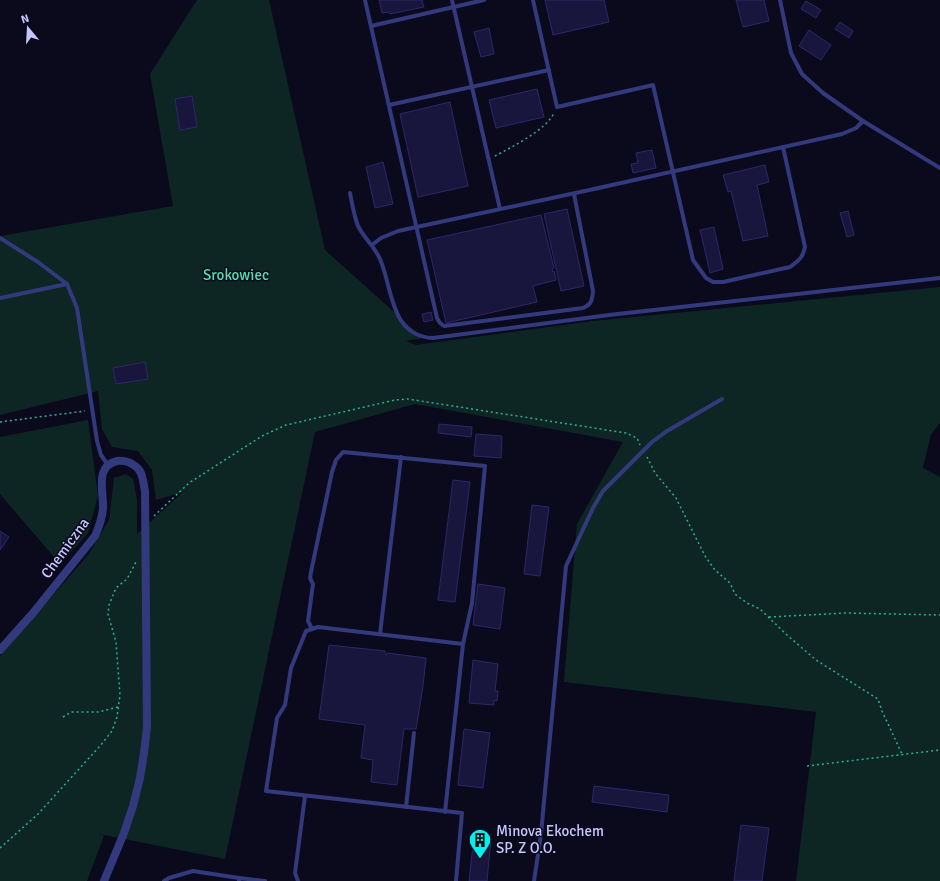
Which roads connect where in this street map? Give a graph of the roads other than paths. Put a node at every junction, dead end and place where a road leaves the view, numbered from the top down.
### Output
1 (365, 0) edge
2 (452, 0) edge
3 (484, 0) edge
4 (532, 0) edge
5 (780, 0) edge
6 (454, 7) junction
7 (371, 26) junction
8 (549, 70) junction
9 (472, 87) junction
10 (389, 105) junction
11 (863, 121) junction
12 (783, 147) junction
13 (940, 168) edge
14 (673, 172) junction
15 (350, 193) dead end
16 (574, 194) junction
17 (500, 210) junction
18 (416, 227) junction
19 (0, 238) edge
20 (372, 245) junction
21 (940, 278) edge
22 (67, 284) junction
23 (0, 298) edge
24 (722, 399) dead end
25 (401, 458) junction
26 (108, 466) junction
27 (312, 629) junction
28 (380, 634) junction
29 (463, 644) junction
30 (0, 650) edge
31 (414, 733) dead end
32 (305, 796) junction
33 (406, 808) junction
34 (445, 812) junction
35 (239, 879) edge
36 (104, 881) edge
37 (164, 881) edge
38 (265, 881) edge
39 (298, 881) edge
40 (456, 881) edge
41 (534, 881) edge

1 - 7 lane
2 - 6 lane
3 - 6 lane
4 - 8 lane
5 - 11 lane
6 - 7 lane
6 - 9 lane
7 - 10 lane
8 - 9 lane
8 - 14 lane
9 - 10 lane
9 - 17 lane
10 - 18 lane
11 - 12 lane
11 - 13 lane
12 - 14 lane
12 - 14 lane
14 - 16 lane
15 - 20 lane
16 - 17 lane
16 - 18 lane
17 - 18 lane
18 - 20 lane
19 - 22 lane
20 - 21 lane
22 - 23 lane
22 - 26 lane
24 - 41 lane
25 - 27 lane
25 - 28 lane
25 - 29 lane
26 - 30 street, Chemiczna
26 - 36 street
27 - 28 lane
27 - 32 lane
28 - 29 lane
29 - 34 lane
31 - 33 lane
32 - 33 lane
32 - 39 lane
33 - 34 lane
34 - 40 lane
35 - 37 lane
35 - 38 lane

